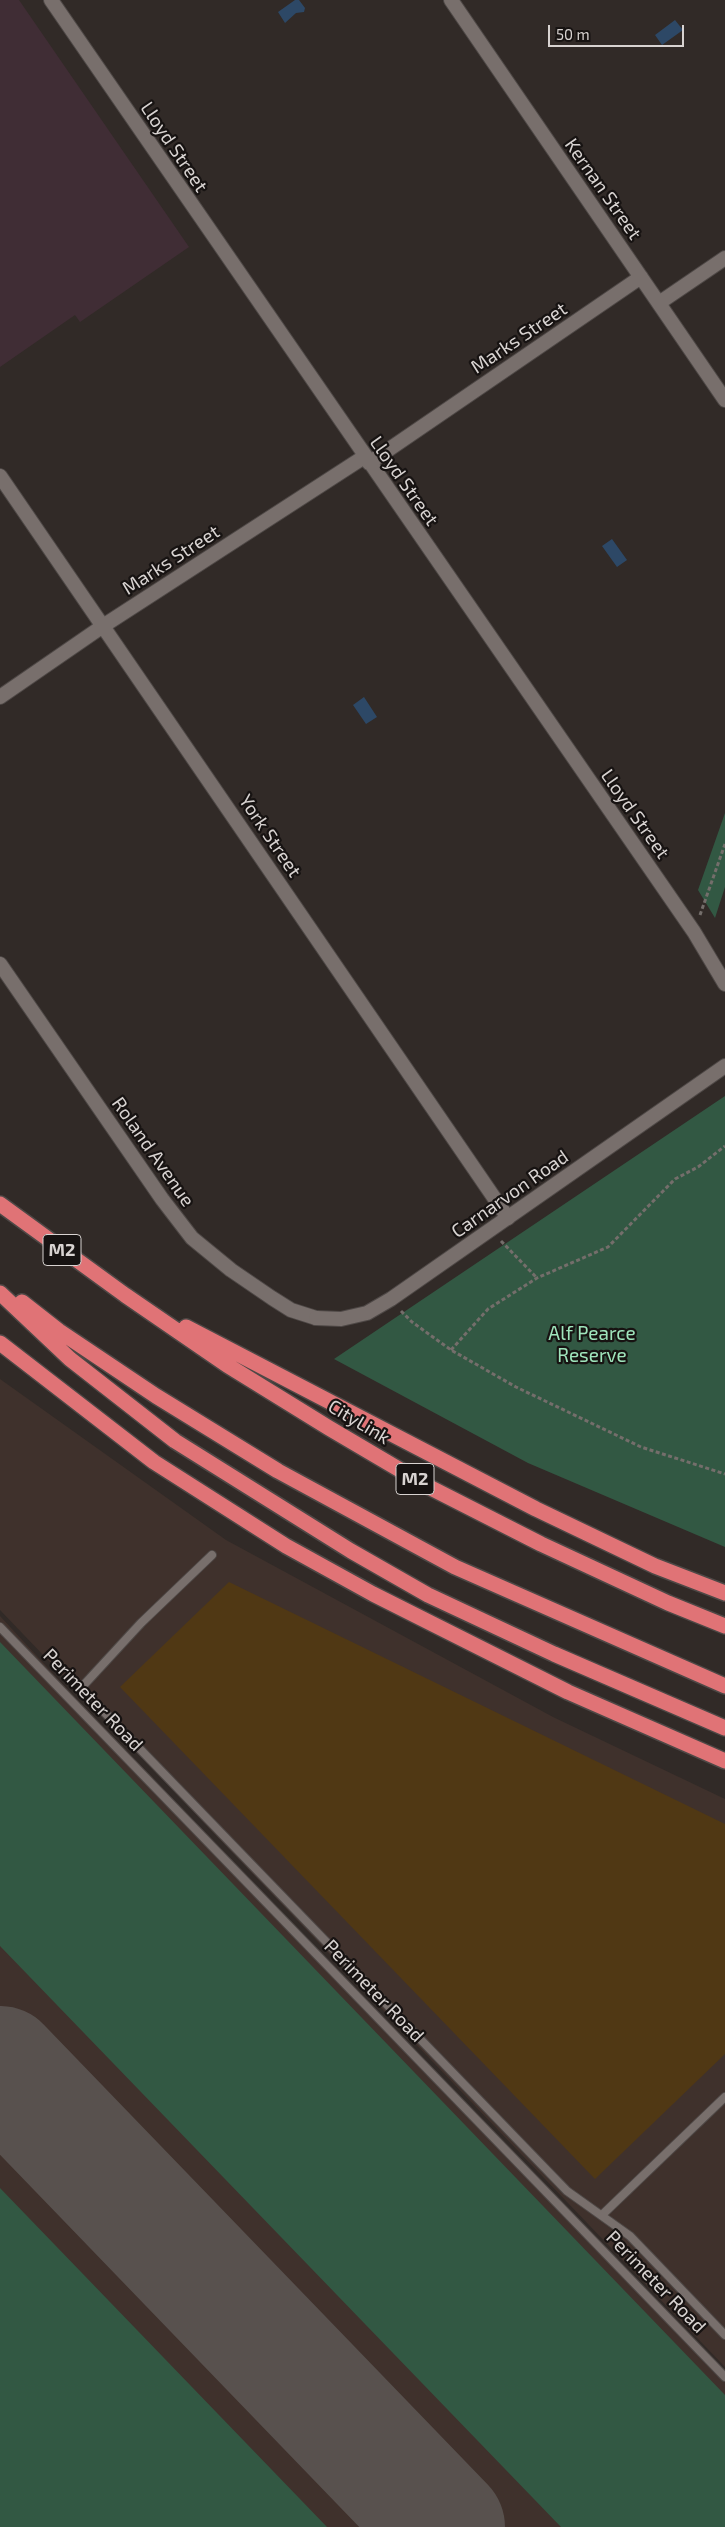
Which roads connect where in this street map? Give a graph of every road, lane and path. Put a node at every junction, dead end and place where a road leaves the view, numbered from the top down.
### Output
1 (51, 0) edge
2 (451, 0) edge
3 (725, 258) edge
4 (641, 277) junction
5 (659, 303) junction
6 (725, 400) edge
7 (367, 460) junction
8 (0, 476) edge
9 (103, 626) junction
10 (0, 697) edge
11 (725, 844) edge
12 (694, 932) junction
13 (0, 964) edge
14 (725, 984) edge
15 (722, 1070) edge
16 (725, 1146) edge
17 (0, 1204) edge
18 (508, 1218) junction
19 (490, 1230) junction
20 (537, 1278) junction
21 (0, 1285) edge
22 (0, 1294) edge
23 (125, 1295) junction
24 (391, 1299) junction
25 (316, 1318) joint
26 (0, 1343) edge
27 (451, 1350) junction
28 (725, 1474) edge
29 (212, 1555) dead end
30 (725, 1592) edge
31 (725, 1626) edge
32 (0, 1627) edge
33 (725, 1686) edge
34 (725, 1728) edge
35 (725, 1762) edge
36 (725, 2097) edge
37 (602, 2215) junction
38 (725, 2335) edge
39 (725, 2377) edge

1 - 7 street, Lloyd Street
2 - 4 street, Kernan Street
3 - 5 street
4 - 5 street, Kernan Street
4 - 7 street, Marks Street
5 - 6 street, Kernan Street
7 - 9 street, Marks Street
7 - 12 street, Lloyd Street
8 - 9 street, York Street
9 - 10 street, Marks Street
9 - 18 street, York Street
11 - 12 path
12 - 14 street, Lloyd Street
13 - 25 street, Roland Avenue
15 - 18 street, Carnarvon Road
16 - 20 path
17 - 23 highway, CityLink / M2
18 - 19 street, Carnarvon Road
19 - 20 path
19 - 24 street, Carnarvon Road
20 - 27 path
21 - 33 highway
22 - 34 highway
23 - 30 highway
23 - 31 highway, CityLink / M2
24 - 25 street, Carnarvon Road
24 - 27 path
26 - 35 highway
27 - 28 path
29 - 37 lane
32 - 39 lane, Perimeter Road
36 - 37 lane
37 - 38 lane

